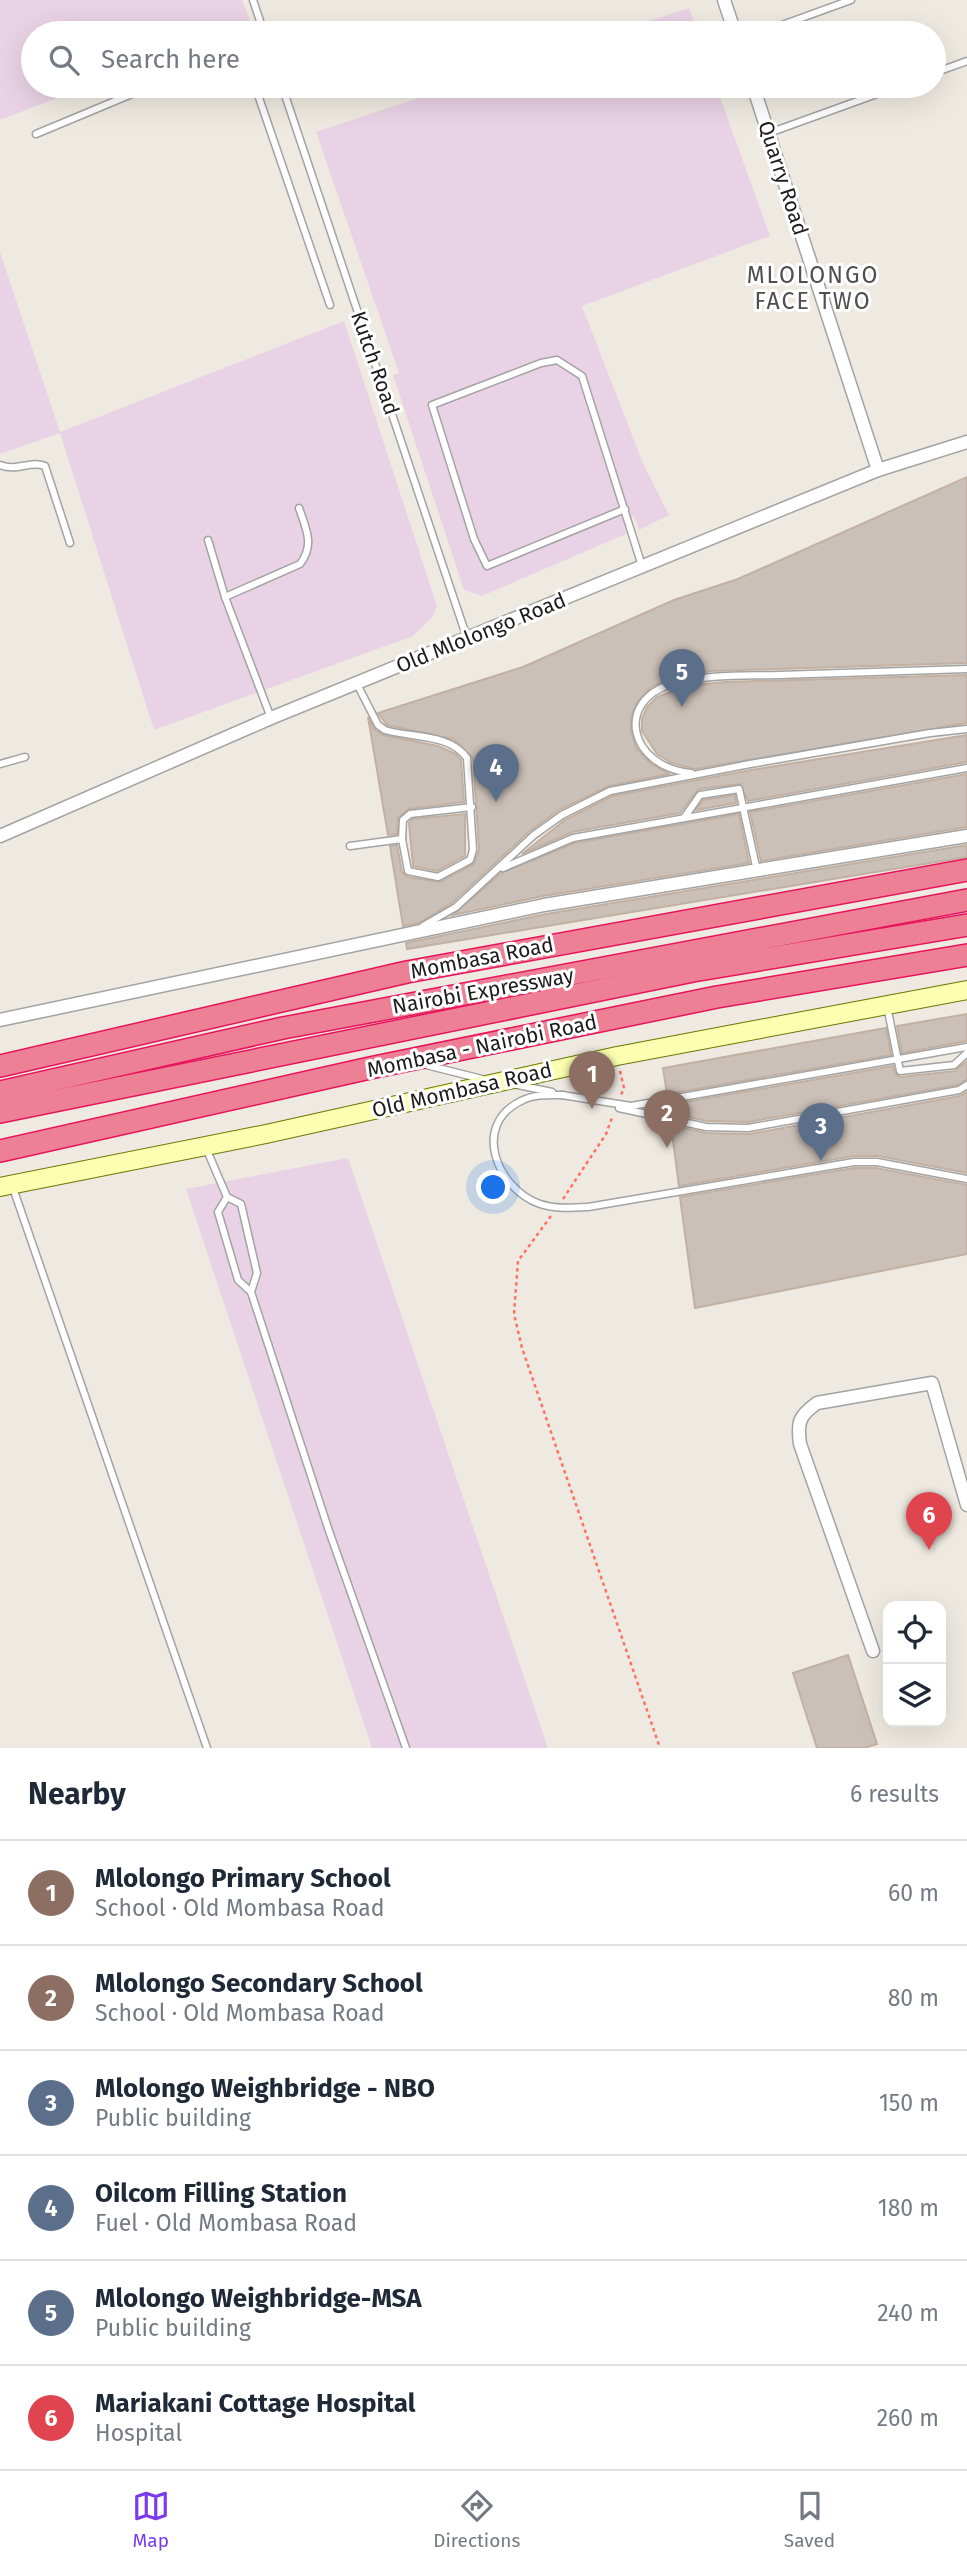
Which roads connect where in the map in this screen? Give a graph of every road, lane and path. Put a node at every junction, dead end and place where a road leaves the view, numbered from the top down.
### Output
1 (253, 0) edge
2 (724, 0) edge
3 (851, 0) edge
4 (260, 21) edge
5 (732, 21) edge
6 (794, 21) edge
7 (967, 61) edge
8 (946, 69) edge
9 (122, 98) edge
10 (259, 98) edge
11 (286, 98) edge
12 (757, 98) edge
13 (866, 98) edge
14 (769, 133) junction
15 (36, 134) dead end
16 (330, 305) dead end
17 (967, 442) edge
18 (0, 465) edge
19 (878, 470) junction
20 (299, 508) dead end
21 (625, 509) junction
22 (208, 540) dead end
23 (70, 543) dead end
24 (643, 568) junction
25 (225, 597) junction
26 (468, 639) junction
27 (967, 669) edge
28 (357, 684) junction
29 (271, 718) junction
30 (967, 729) edge
31 (25, 757) dead end
32 (0, 764) edge
33 (967, 768) edge
34 (699, 774) junction
35 (472, 807) junction
36 (745, 807) junction
37 (684, 818) junction
38 (0, 836) edge
39 (967, 836) edge
40 (402, 839) junction
41 (350, 846) dead end
42 (967, 870) edge
43 (757, 871) junction
44 (495, 872) junction
45 (967, 900) edge
46 (967, 925) edge
47 (412, 932) junction
48 (967, 955) edge
49 (967, 990) edge
50 (887, 1004) junction
51 (0, 1020) edge
52 (967, 1047) edge
53 (967, 1053) edge
54 (617, 1056) junction
55 (897, 1059) junction
56 (0, 1066) edge
57 (370, 1068) junction
58 (494, 1082) junction
59 (967, 1088) edge
60 (0, 1092) edge
61 (563, 1095) junction
62 (617, 1106) junction
63 (0, 1112) edge
64 (205, 1145) junction
65 (0, 1151) edge
66 (967, 1179) edge
67 (6, 1185) edge
68 (227, 1197) junction
69 (557, 1208) junction
70 (251, 1292) junction
71 (967, 1505) edge
72 (873, 1651) dead end
73 (207, 1748) edge
74 (406, 1748) edge
75 (660, 1748) edge

1 - 4 lane
2 - 5 street
3 - 6 lane
7 - 8 lane
9 - 15 lane
10 - 16 lane
11 - 26 lane, Kutch Road
12 - 14 street, Quarry Road
13 - 14 lane
14 - 19 street, Quarry Road
17 - 19 street, Old Mlolongo Road
18 - 23 lane
19 - 24 street, Old Mlolongo Road
20 - 25 lane
21 - 21 lane
21 - 24 lane
22 - 25 lane
24 - 26 street, Old Mlolongo Road
25 - 29 lane
26 - 28 street, Old Mlolongo Road
27 - 34 lane
28 - 29 street, Old Mlolongo Road
28 - 35 lane
29 - 38 street, Old Mlolongo Road
30 - 34 lane
31 - 32 lane
33 - 36 lane
34 - 44 lane
35 - 40 lane
35 - 40 lane
36 - 37 lane
36 - 37 lane
36 - 43 lane
37 - 44 lane
39 - 43 street
40 - 41 lane
42 - 56 highway, Mombasa Road
43 - 47 street
44 - 47 lane
45 - 60 highway, Nairobi Expressway
46 - 63 highway, Nairobi Expressway
47 - 51 street
48 - 57 highway, Mombasa - Nairobi Road
49 - 50 street, Old Mombasa Road
50 - 54 street, Old Mombasa Road
50 - 55 lane
52 - 55 lane
53 - 55 lane
54 - 58 street, Old Mombasa Road
54 - 62 path
55 - 62 lane
57 - 58 lane
57 - 65 highway, Mombasa - Nairobi Road
58 - 61 lane
58 - 64 street, Old Mombasa Road
59 - 62 lane
61 - 62 lane
61 - 69 lane
62 - 69 path
64 - 67 street, Old Mombasa Road
64 - 68 lane
66 - 69 lane
67 - 73 lane
68 - 70 lane
68 - 70 lane
69 - 75 path
70 - 74 lane
71 - 72 street

